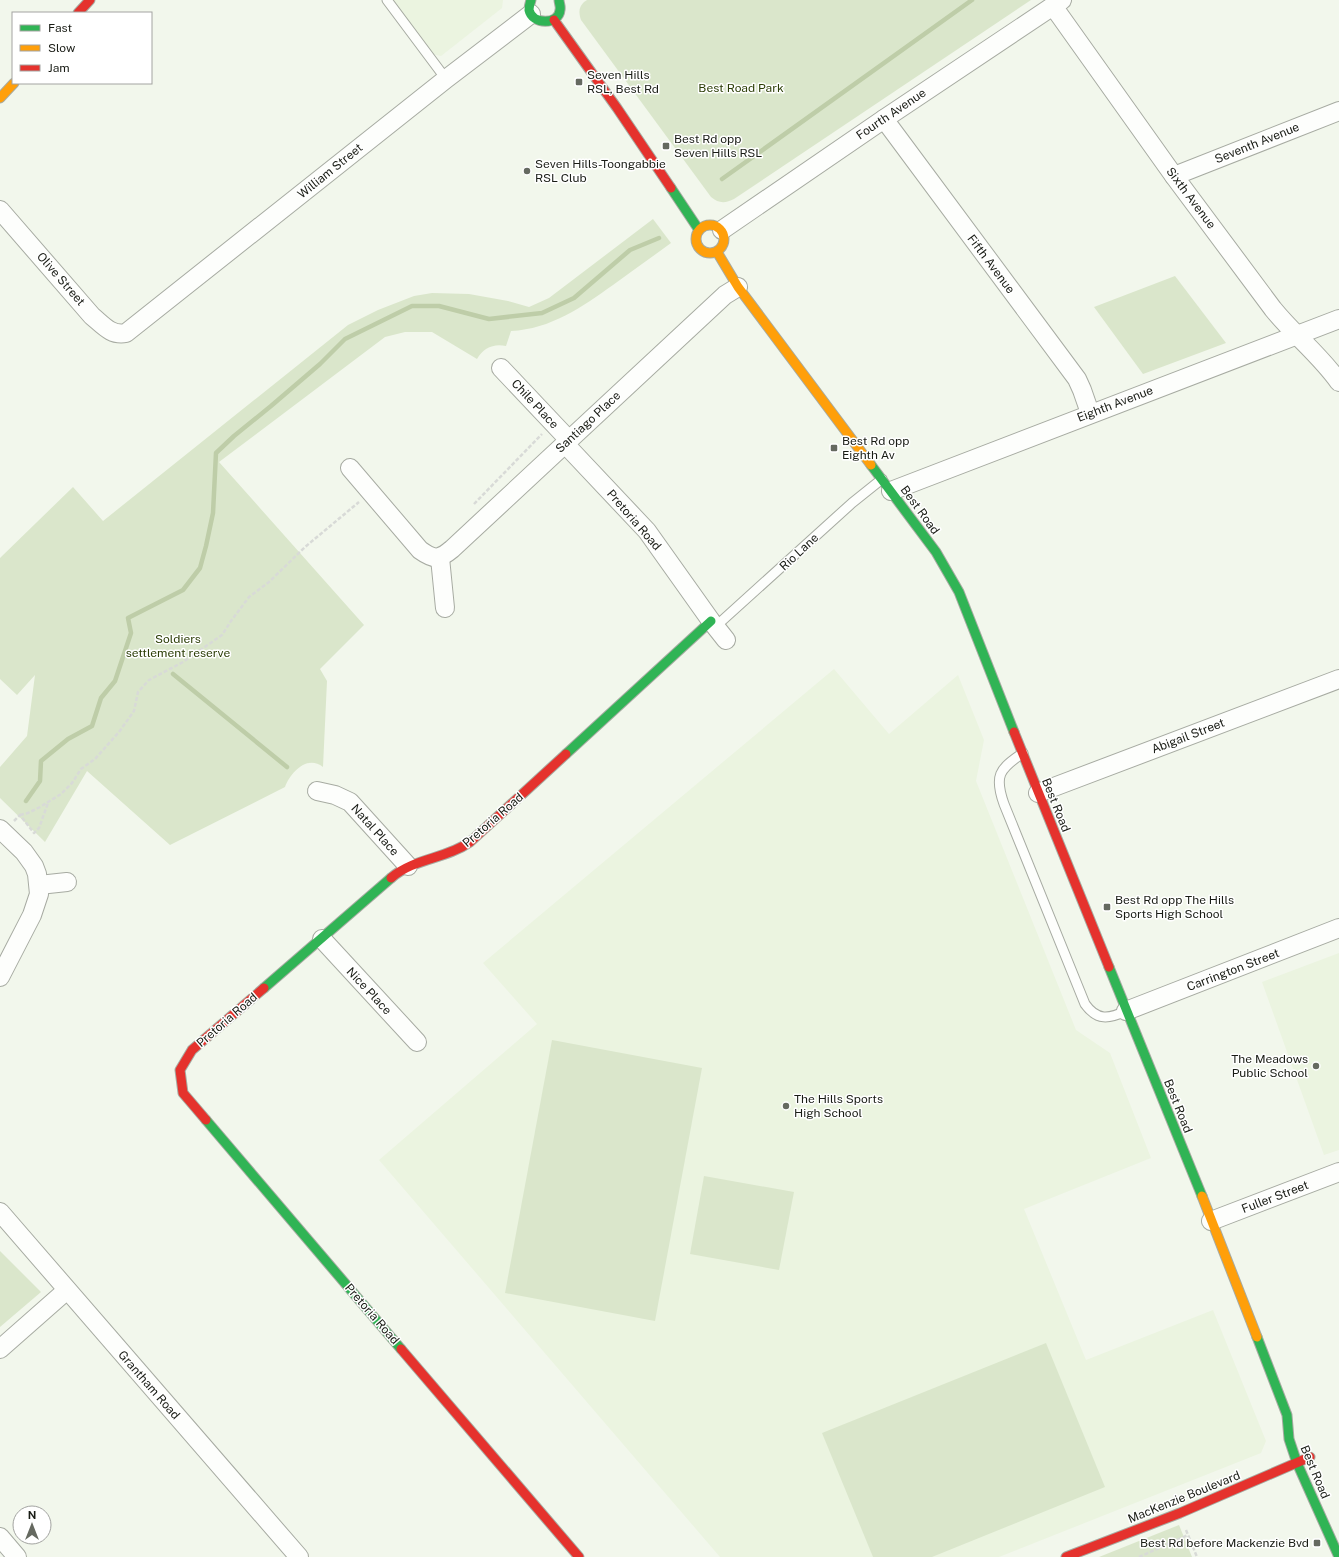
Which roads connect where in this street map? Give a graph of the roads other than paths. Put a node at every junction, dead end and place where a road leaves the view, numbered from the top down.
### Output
1 (90, 0) edge
2 (387, 0) edge
3 (559, 0) edge
4 (1058, 3) edge
5 (531, 7) edge
6 (79, 12) edge
7 (554, 20) junction
8 (446, 79) junction
9 (13, 84) edge
10 (0, 98) edge
11 (1339, 110) edge
12 (884, 119) junction
13 (1174, 176) junction
14 (0, 210) edge
15 (699, 230) junction
16 (722, 230) junction
17 (717, 252) junction
18 (738, 287) junction
19 (1339, 319) edge
20 (130, 330) joint
21 (1296, 335) junction
22 (501, 368) dead end
23 (1339, 382) edge
24 (1090, 413) junction
25 (567, 442) junction
26 (350, 468) dead end
27 (887, 485) junction
28 (440, 558) junction
29 (445, 608) dead end
30 (717, 629) junction
31 (1339, 679) edge
32 (1023, 753) junction
33 (317, 791) dead end
34 (1038, 793) junction
35 (2, 831) edge
36 (408, 866) junction
37 (67, 882) dead end
38 (39, 885) junction
39 (1339, 928) edge
40 (322, 939) junction
41 (0, 977) edge
42 (1126, 1011) junction
43 (417, 1042) dead end
44 (1339, 1172) edge
45 (0, 1212) edge
46 (1212, 1220) junction
47 (67, 1290) junction
48 (0, 1349) edge
49 (1287, 1415) junction
50 (1297, 1426) dead end
51 (1312, 1457) dead end
52 (1297, 1463) junction
53 (0, 1537) edge
54 (17, 1557) edge
55 (299, 1557) edge
56 (579, 1557) edge
57 (1066, 1557) edge
58 (1339, 1557) edge

1 - 6 main road
2 - 8 lane
3 - 7 main road
4 - 12 street, Fourth Avenue
4 - 13 street, Sixth Avenue
5 - 7 main road
5 - 8 street, William Street
7 - 15 main road
8 - 20 street, William Street
9 - 10 main road
11 - 13 street, Seventh Avenue
12 - 16 street, Fourth Avenue
12 - 24 street, Fifth Avenue
13 - 21 street, Sixth Avenue
14 - 20 street, Olive Street
15 - 16 main road
15 - 17 main road
16 - 17 main road
17 - 18 main road, Best Road
18 - 25 street, Santiago Place
18 - 27 main road, Best Road
19 - 21 street, Eighth Avenue
21 - 23 street, Sixth Avenue
21 - 24 street, Eighth Avenue
22 - 25 street, Chile Place
24 - 27 street, Eighth Avenue
25 - 28 street, Santiago Place
25 - 30 street, Pretoria Road
26 - 28 street
27 - 30 lane, Rio Lane
27 - 32 main road, Best Road
28 - 29 street
30 - 36 main road, Pretoria Road
31 - 34 street, Abigail Street
32 - 34 main road, Best Road
32 - 42 lane
33 - 36 street, Natal Place
34 - 42 main road, Best Road
35 - 38 street
36 - 40 main road, Pretoria Road
37 - 38 street
38 - 41 street
39 - 42 street, Carrington Street
40 - 43 street, Nice Place
40 - 56 main road, Pretoria Road
42 - 46 main road, Best Road
44 - 46 street, Fuller Street
45 - 47 street, Grantham Road
46 - 49 main road, Best Road
47 - 48 street
47 - 55 street, Grantham Road
49 - 50 main road, Best Road
49 - 52 main road, Best Road
51 - 52 main road, MacKenzie Boulevard
52 - 57 main road, MacKenzie Boulevard
52 - 58 main road, Best Road
53 - 54 street

